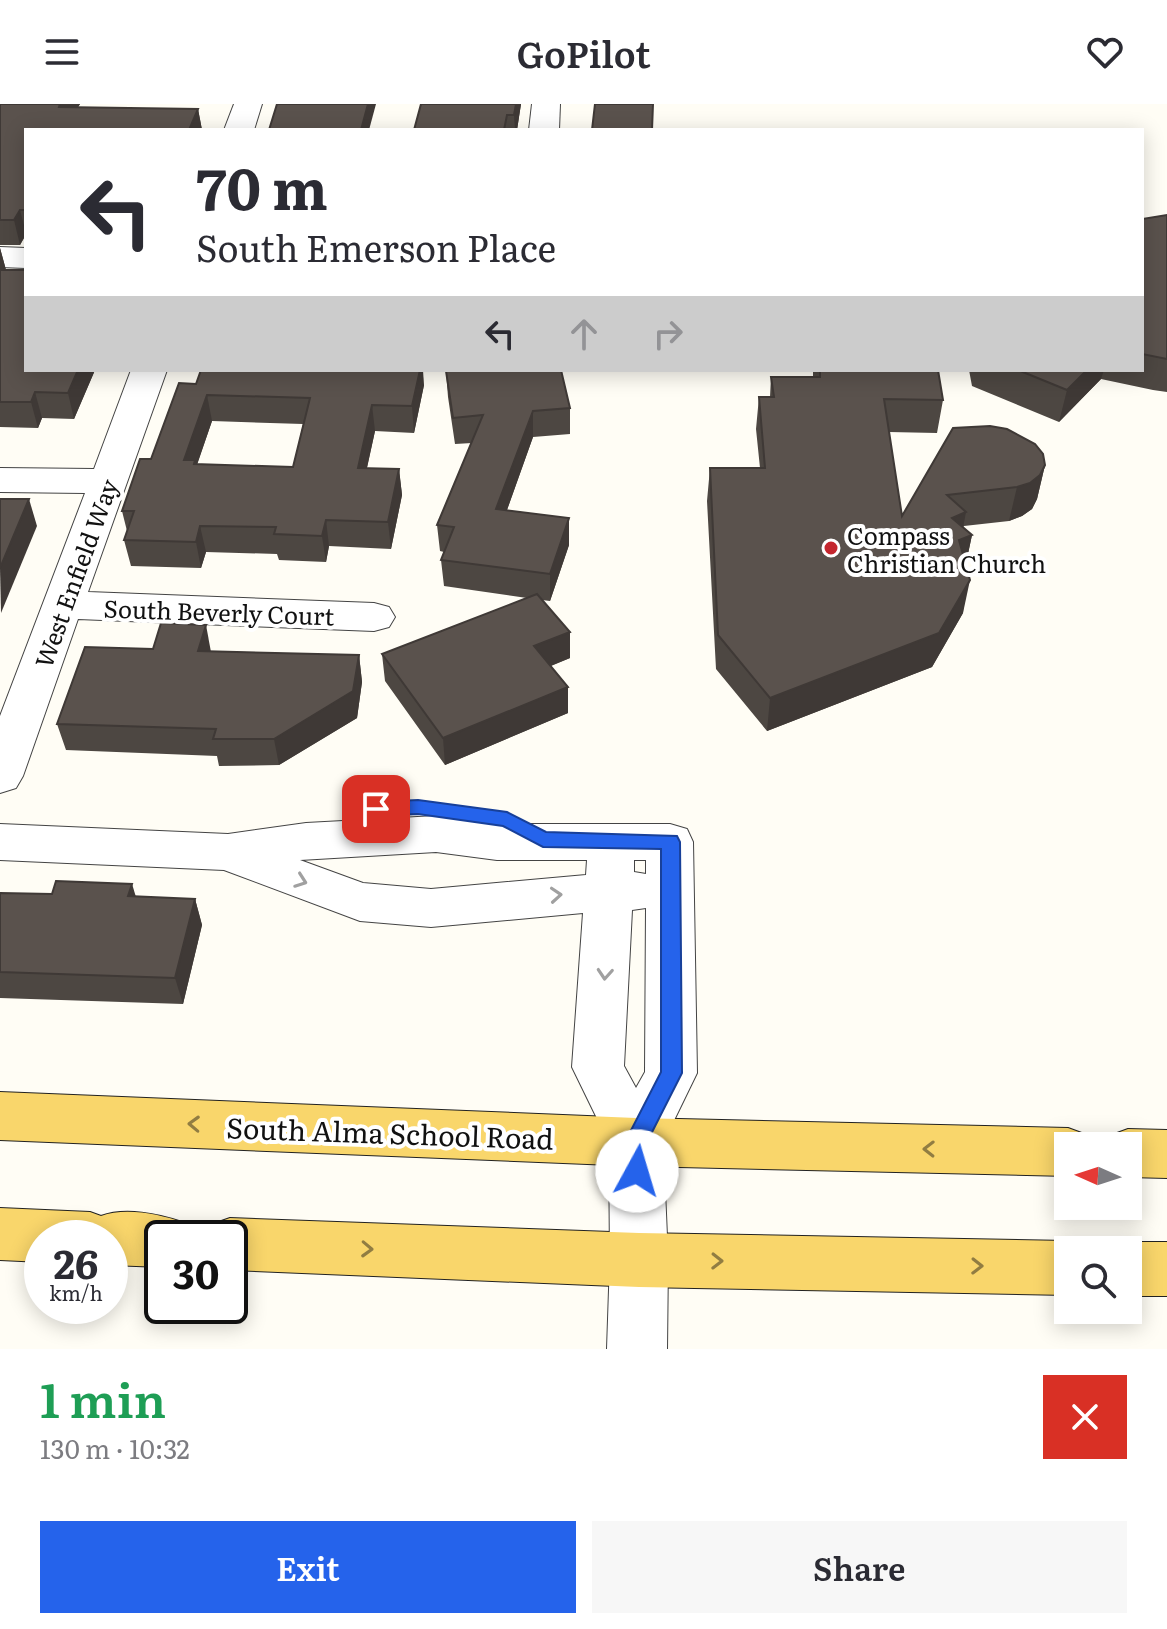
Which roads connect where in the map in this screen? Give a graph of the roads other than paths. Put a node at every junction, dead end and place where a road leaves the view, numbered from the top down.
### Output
1 (248, 104) edge
2 (546, 104) edge
3 (240, 128) edge
4 (544, 128) edge
5 (0, 257) edge
6 (24, 258) edge
7 (148, 372) edge
8 (0, 480) edge
9 (108, 481) junction
10 (64, 605) junction
11 (374, 617) dead end
12 (0, 776) edge
13 (612, 840) junction
14 (0, 842) edge
15 (228, 852) junction
16 (671, 866) junction
17 (611, 892) junction
18 (0, 1116) edge
19 (636, 1142) junction
20 (1054, 1152) edge
21 (1142, 1153) edge
22 (1167, 1154) edge
23 (0, 1234) edge
24 (24, 1235) edge
25 (248, 1245) edge
26 (639, 1260) junction
27 (1054, 1268) edge
28 (1142, 1269) edge
29 (1167, 1269) edge
30 (637, 1349) edge

1 - 3 street
2 - 4 street
5 - 6 street
7 - 9 street, West Enfield Way
8 - 9 street
9 - 10 street, West Enfield Way
10 - 11 street, South Beverly Court
10 - 12 street, West Enfield Way
13 - 15 street
13 - 16 street
13 - 17 street
14 - 15 street
15 -> 17 street
16 - 17 street
16 - 19 street
17 -> 19 street
19 -> 18 main road, South Alma School Road
20 -> 19 main road, South Alma School Road
19 - 26 street
21 - 22 main road
23 - 24 main road
25 -> 26 main road
26 -> 27 main road
26 - 30 street
28 - 29 main road

